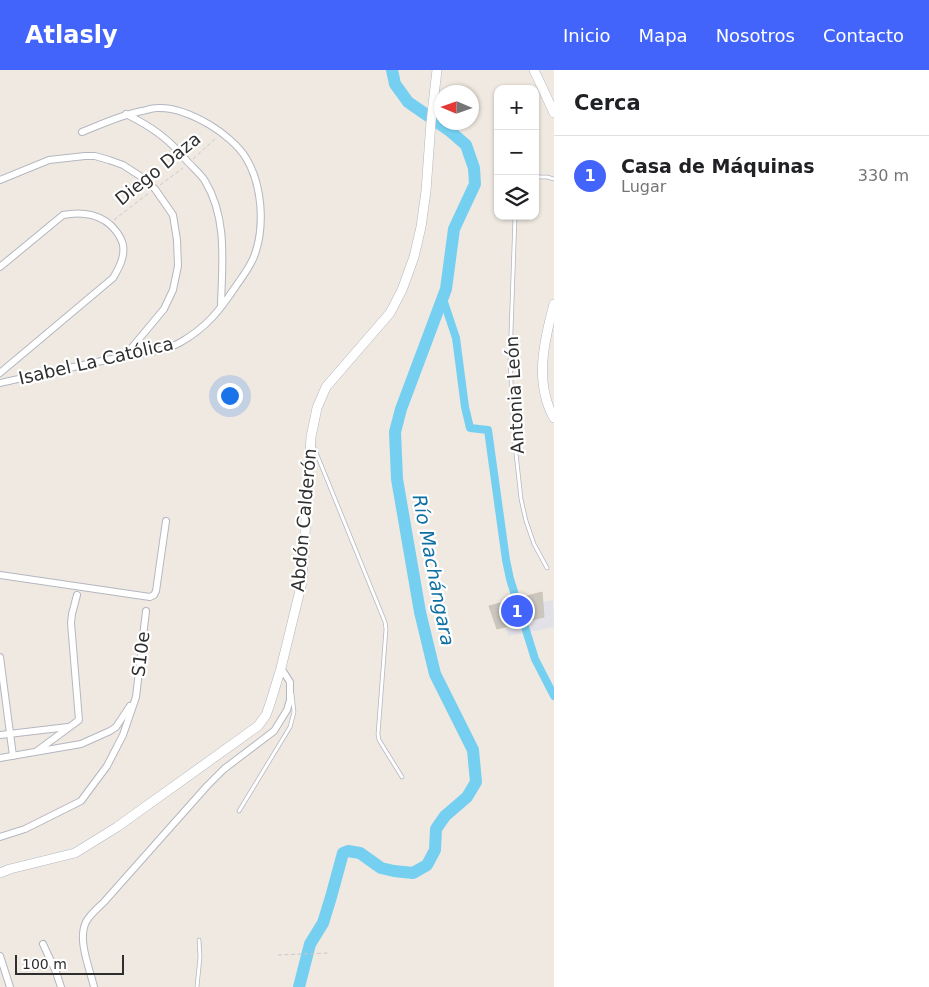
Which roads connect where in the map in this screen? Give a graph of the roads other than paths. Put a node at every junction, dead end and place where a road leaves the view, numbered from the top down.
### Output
1 (437, 70) edge
2 (534, 70) edge
3 (554, 113) edge
4 (126, 114) junction
5 (82, 132) dead end
6 (539, 177) edge
7 (554, 179) edge
8 (0, 180) edge
9 (516, 220) edge
10 (0, 267) edge
11 (554, 304) edge
12 (221, 307) junction
13 (124, 357) junction
14 (0, 373) edge
15 (0, 383) edge
16 (554, 418) edge
17 (311, 437) junction
18 (166, 521) dead end
19 (547, 568) dead end
20 (0, 575) edge
21 (77, 594) dead end
22 (146, 611) dead end
23 (0, 656) edge
24 (281, 668) junction
25 (291, 688) junction
26 (136, 697) junction
27 (70, 726) junction
28 (10, 734) junction
29 (0, 735) edge
30 (37, 751) junction
31 (13, 756) junction
32 (0, 758) edge
33 (402, 777) dead end
34 (239, 811) dead end
35 (0, 836) edge
36 (0, 872) edge
37 (199, 940) dead end
38 (43, 944) dead end
39 (0, 956) edge
40 (10, 987) edge
41 (61, 987) edge
42 (94, 987) edge
43 (197, 987) edge

1 - 17 street, Abdón Calderón
2 - 3 street
4 - 5 street, Isabel La Católica
4 - 12 street
4 - 12 street, Isabel La Católica
6 - 7 lane
8 - 13 street
9 - 19 lane, Antonia León
10 - 14 street
11 - 16 street
12 - 13 street, Isabel La Católica
13 - 15 street, Isabel La Católica
17 - 24 street, Abdón Calderón
17 - 33 lane
18 - 20 street
21 - 27 street
22 - 26 street, S10e
23 - 28 street
24 - 25 street
24 - 36 street, Abdón Calderón
25 - 34 lane
25 - 42 street
26 - 30 street
26 - 35 street, S10e
27 - 28 street
27 - 30 street
28 - 29 street
28 - 31 street
30 - 31 street
31 - 32 street
37 - 43 lane
38 - 41 street
39 - 40 street

